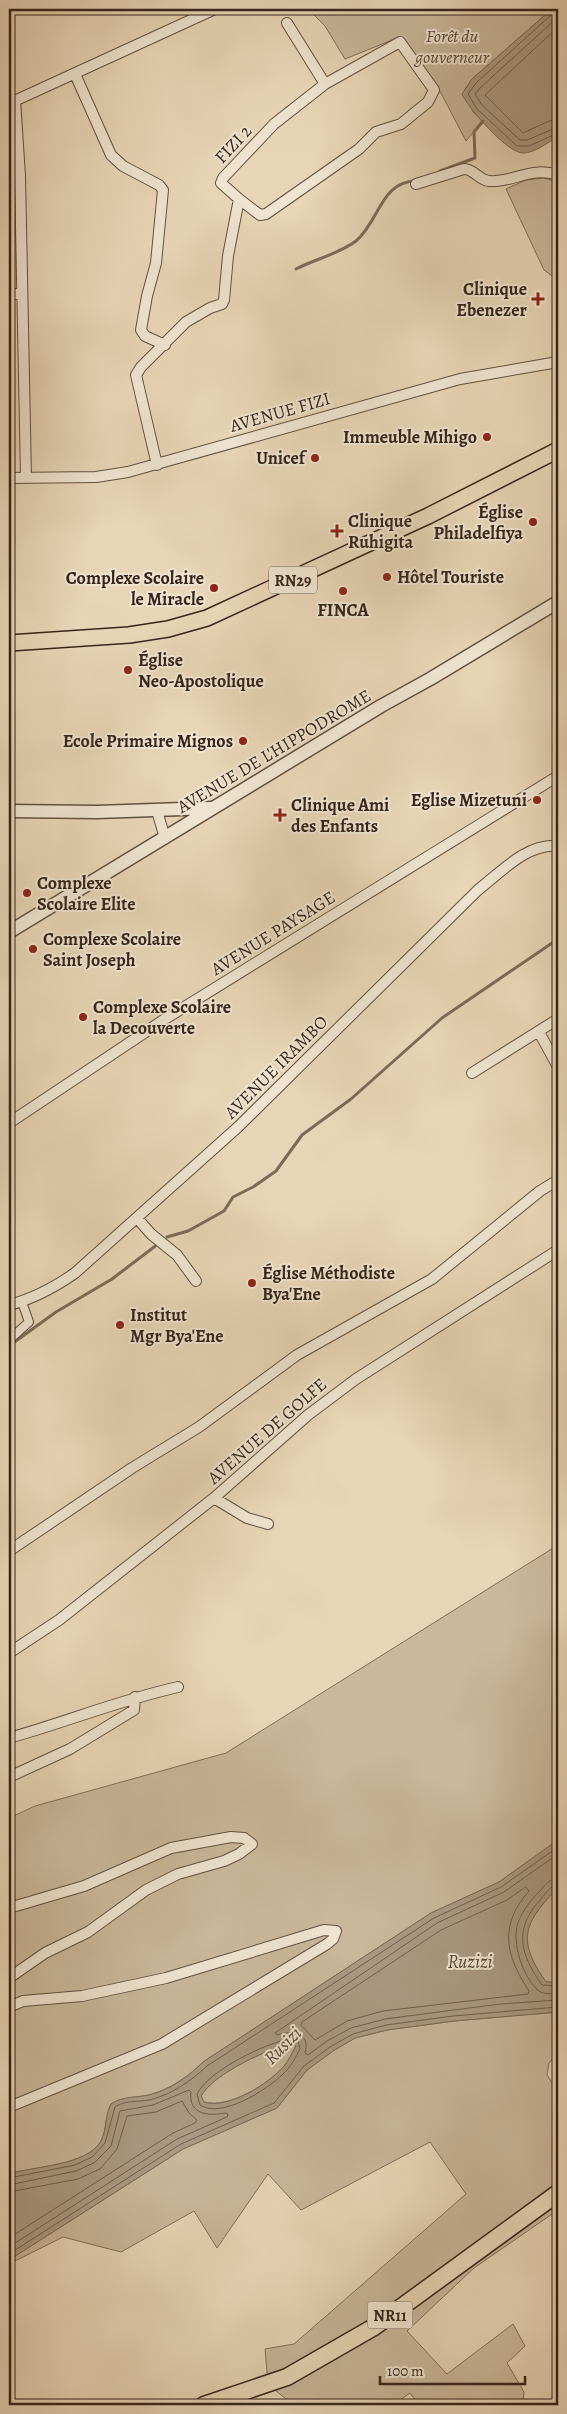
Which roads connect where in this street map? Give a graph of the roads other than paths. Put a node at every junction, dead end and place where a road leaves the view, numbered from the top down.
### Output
1 (215, 9) edge
2 (287, 23) dead end
3 (75, 74) junction
4 (325, 84) junction
5 (12, 102) edge
6 (558, 175) edge
7 (416, 184) dead end
8 (239, 199) junction
9 (9, 294) edge
10 (22, 294) junction
11 (165, 345) junction
12 (558, 362) edge
13 (558, 450) edge
14 (158, 465) junction
15 (9, 478) edge
16 (26, 478) junction
17 (558, 602) edge
18 (9, 643) edge
19 (558, 776) edge
20 (215, 808) junction
21 (9, 811) edge
22 (157, 811) junction
23 (165, 838) junction
24 (558, 846) edge
25 (9, 932) edge
26 (558, 1019) edge
27 (540, 1032) junction
28 (558, 1067) edge
29 (472, 1073) dead end
30 (9, 1123) edge
31 (558, 1180) edge
32 (137, 1218) junction
33 (558, 1250) edge
34 (196, 1281) dead end
35 (22, 1302) junction
36 (9, 1305) edge
37 (9, 1340) edge
38 (214, 1498) junction
39 (268, 1524) dead end
40 (9, 1551) edge
41 (9, 1653) edge
42 (178, 1687) dead end
43 (135, 1697) junction
44 (9, 1738) edge
45 (9, 1777) edge
46 (9, 1908) edge
47 (9, 1978) edge
48 (9, 2008) edge
49 (9, 2107) edge
50 (558, 2193) edge
51 (204, 2405) edge

1 - 3 street
2 - 4 street
3 - 5 street
3 - 11 street
4 - 8 street, FIZI 2
4 - 8 street
5 - 10 street
6 - 7 street
8 - 11 street
9 - 10 street
10 - 16 street
11 - 14 street
12 - 14 street, AVENUE FIZI
13 - 18 main road, RN29
14 - 16 street, AVENUE FIZI
15 - 16 street, AVENUE FIZI
17 - 20 street, AVENUE DE L'HIPPODROME
19 - 30 street, AVENUE PAYSAGE
20 - 22 street
20 - 23 street, AVENUE DE L'HIPPODROME
21 - 22 street
22 - 23 street
23 - 25 street, AVENUE DE L'HIPPODROME
24 - 32 street, AVENUE IRAMBO
26 - 27 street
27 - 28 street
27 - 29 street
31 - 40 street
32 - 34 street
32 - 35 street, AVENUE IRAMBO
33 - 38 street, AVENUE DE GOLFE
35 - 36 street, AVENUE IRAMBO
35 - 37 street
38 - 39 street
38 - 41 street, AVENUE DE GOLFE
42 - 43 street
43 - 44 street
43 - 45 street
46 - 47 street
48 - 49 street
50 - 51 highway, NR11

